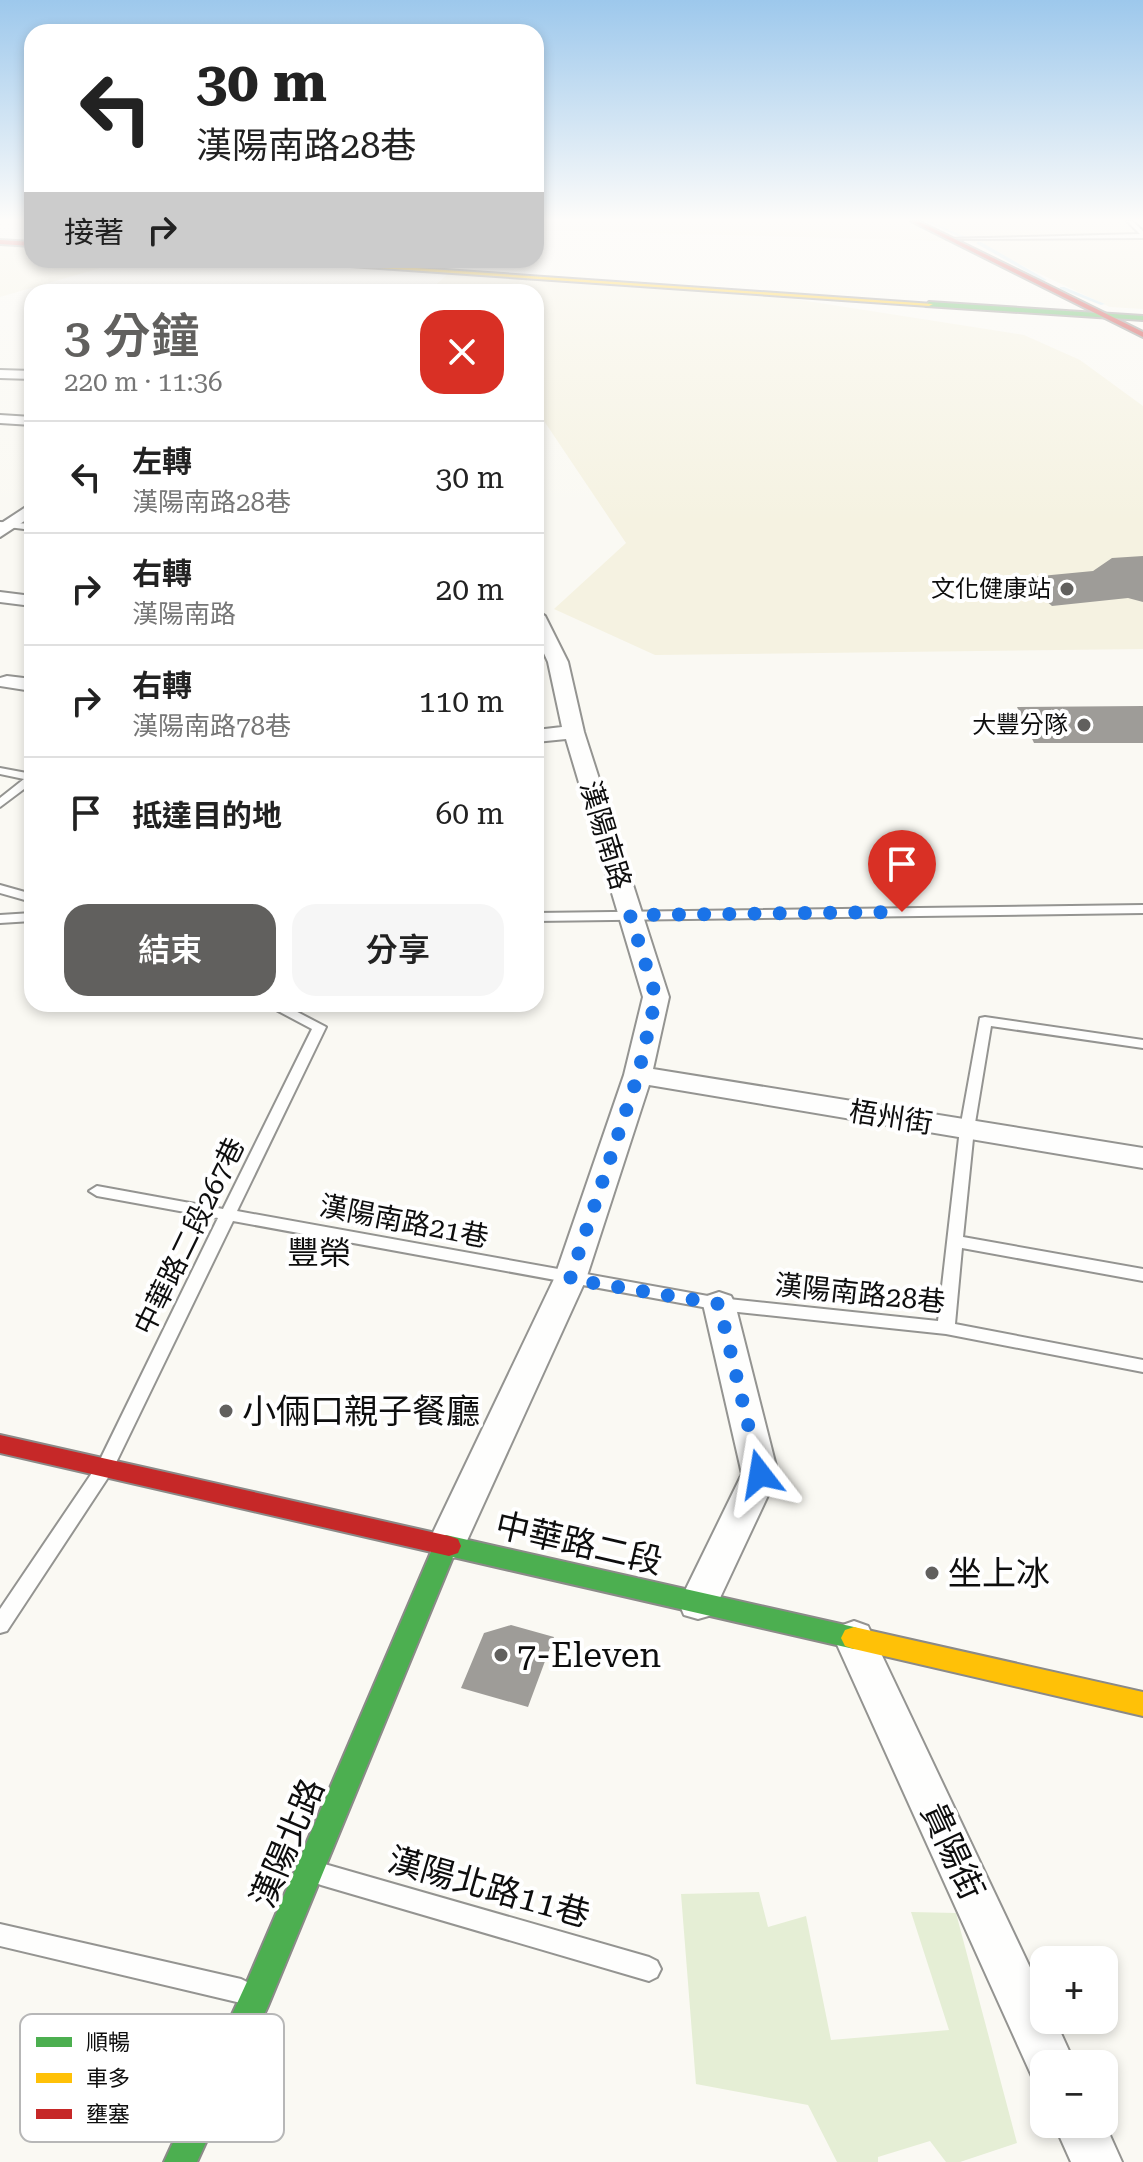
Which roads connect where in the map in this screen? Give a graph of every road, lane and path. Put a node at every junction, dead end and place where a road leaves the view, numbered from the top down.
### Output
1 (1116, 322) edge
2 (1143, 335) edge
3 (0, 374) edge
4 (24, 375) edge
5 (0, 419) edge
6 (24, 420) edge
7 (24, 513) edge
8 (4, 527) edge
9 (0, 597) edge
10 (24, 600) edge
11 (547, 661) edge
12 (7, 682) dead end
13 (24, 684) edge
14 (574, 732) junction
15 (544, 735) edge
16 (0, 771) edge
17 (24, 776) edge
18 (24, 784) edge
19 (0, 804) edge
20 (0, 889) edge
21 (24, 896) edge
22 (1143, 909) edge
23 (630, 915) junction
24 (544, 917) edge
25 (24, 918) edge
26 (0, 919) edge
27 (288, 1012) edge
28 (1143, 1044) edge
29 (638, 1075) junction
30 (967, 1129) junction
31 (1143, 1158) edge
32 (97, 1191) dead end
33 (228, 1215) junction
34 (955, 1241) junction
35 (1143, 1275) edge
36 (570, 1279) junction
37 (719, 1304) junction
38 (946, 1328) junction
39 (1143, 1366) edge
40 (0, 1444) edge
41 (105, 1468) junction
42 (446, 1545) junction
43 (698, 1603) junction
44 (0, 1625) edge
45 (854, 1638) junction
46 (1143, 1704) edge
47 (310, 1871) junction
48 (0, 1935) edge
49 (649, 1969) dead end
50 (257, 1995) junction
51 (248, 2014) edge
52 (1045, 2050) edge
53 (1086, 2138) edge
54 (189, 2142) edge
55 (180, 2162) edge
56 (1097, 2162) edge

1 - 2 main road
3 - 4 street
5 - 6 street
7 - 8 street
9 - 10 street
11 - 14 street, 漢陽南路
12 - 13 street
14 - 15 street
14 - 23 street, 漢陽南路
16 - 17 lane
18 - 19 lane
20 - 21 lane
22 - 23 lane
23 - 24 lane
23 - 29 street, 漢陽南路
25 - 26 lane
27 - 33 lane, 中華路二段267巷
28 - 30 lane
29 - 30 street, 梧州街
29 - 36 street, 漢陽南路
30 - 31 street, 梧州街
30 - 34 lane
32 - 33 lane, 漢陽南路21巷
33 - 36 lane, 漢陽南路21巷
33 - 41 lane, 中華路二段267巷
34 - 35 lane
34 - 38 lane
36 - 37 lane, 漢陽南路28巷
36 - 42 street, 漢陽南路
37 - 38 lane, 漢陽南路28巷
37 - 43 street
38 - 39 lane, 漢陽南路28巷
40 - 41 main road, 中華路二段
41 - 42 main road, 中華路二段
41 - 44 lane, 中華路二段267巷
42 - 43 main road, 中華路二段
42 - 47 main road, 漢陽北路
43 - 45 main road, 中華路二段
45 - 46 main road, 中華路二段
45 - 52 street, 貴陽街
47 - 49 lane, 漢陽北路11巷
47 - 50 main road, 漢陽北路
48 - 50 lane
50 - 51 main road, 漢陽北路
53 - 56 street
54 - 55 main road, 漢陽北路

